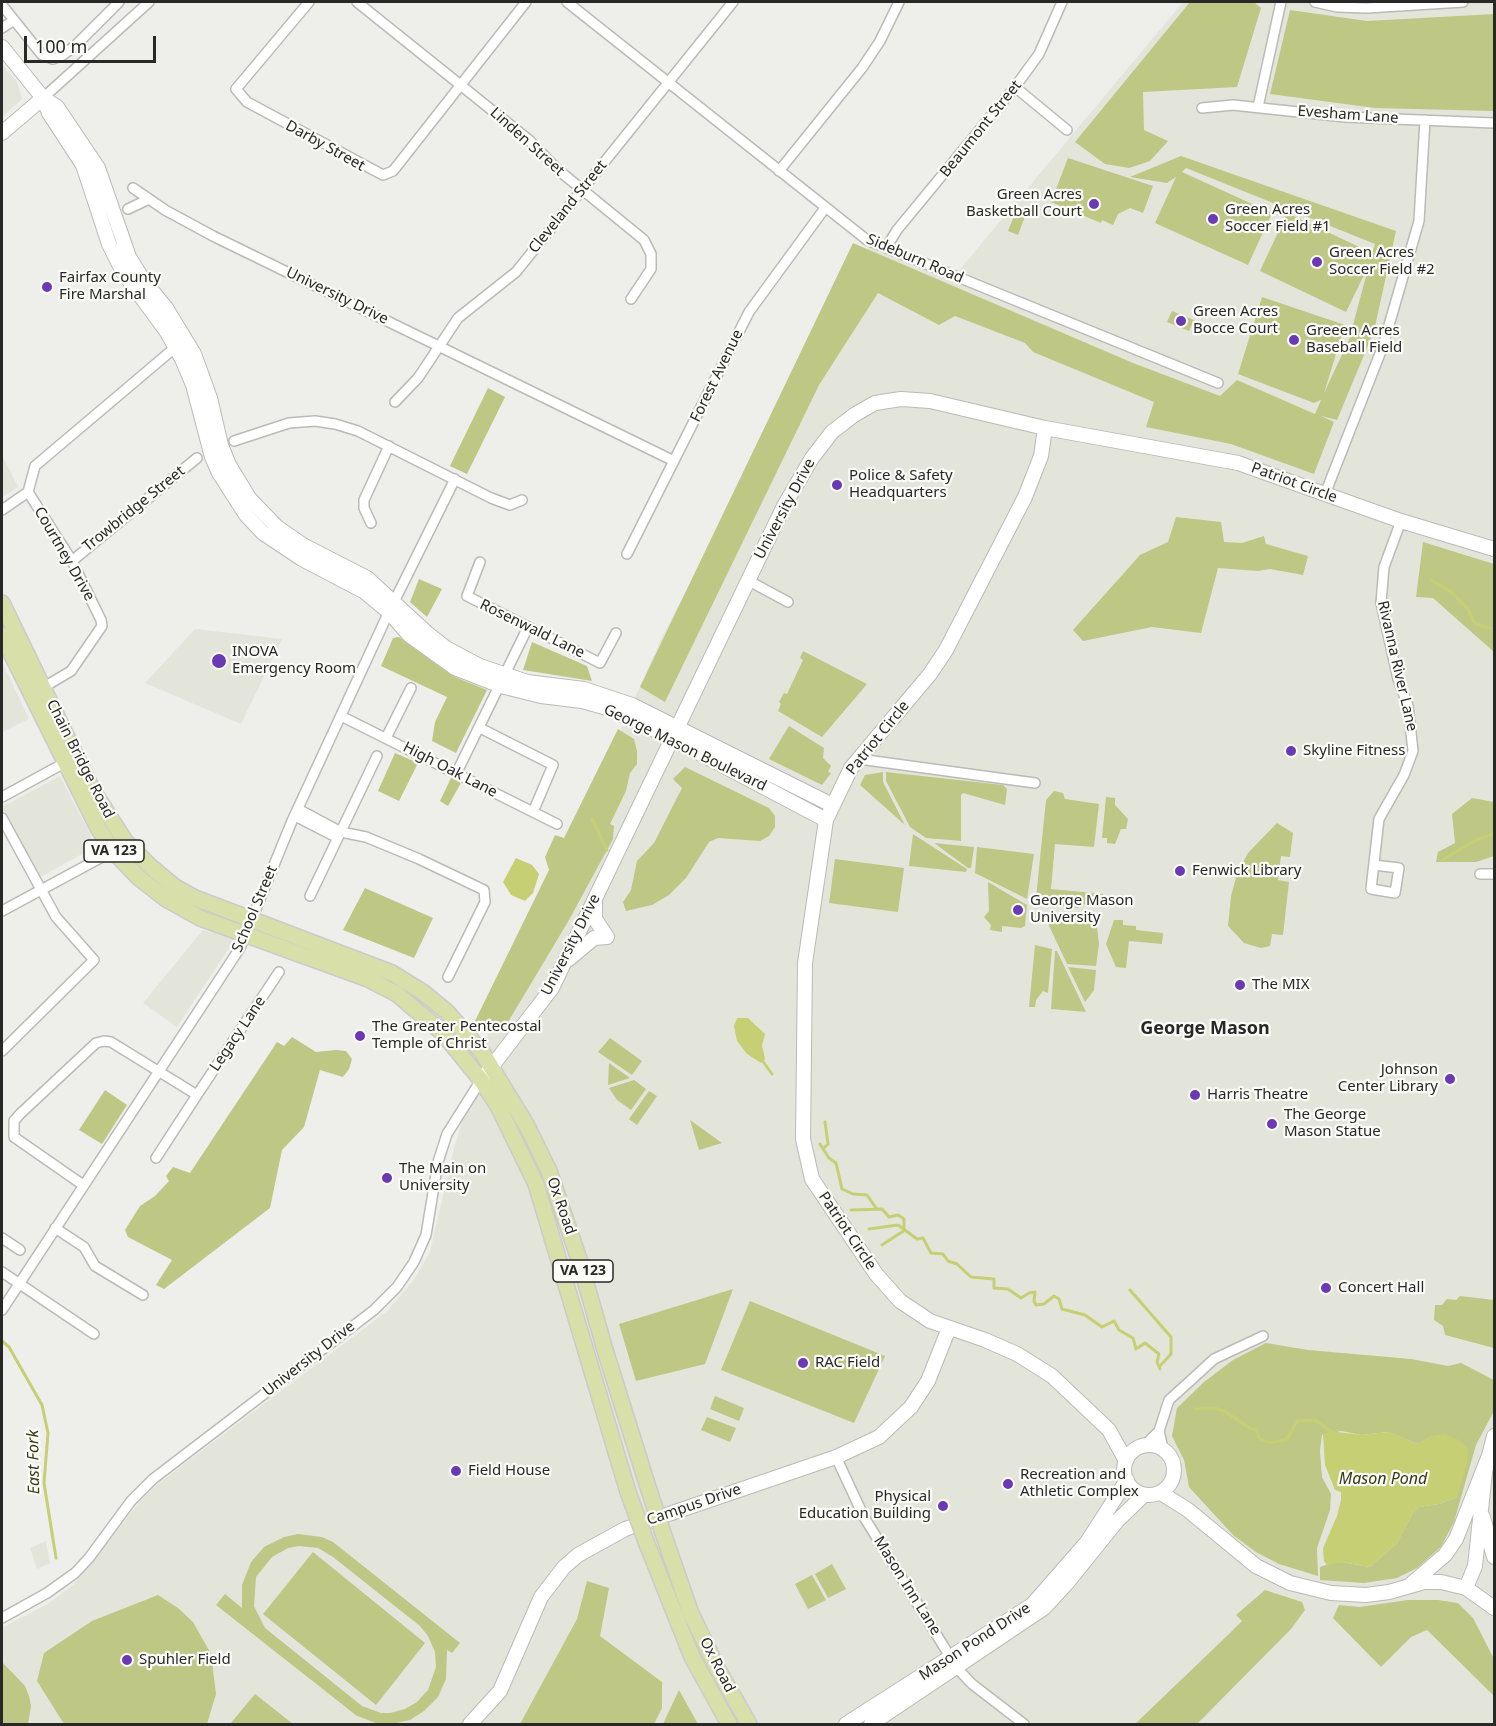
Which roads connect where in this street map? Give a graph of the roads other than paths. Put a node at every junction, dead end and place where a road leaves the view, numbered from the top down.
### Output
1 (119, 2) edge
2 (149, 2) edge
3 (309, 2) edge
4 (357, 2) edge
5 (526, 2) edge
6 (567, 2) edge
7 (734, 2) edge
8 (899, 2) edge
9 (1062, 2) edge
10 (1281, 2) edge
11 (1316, 2) edge
12 (1463, 2) edge
13 (2, 5) edge
14 (14, 20) junction
15 (2, 28) edge
16 (2, 47) edge
17 (668, 83) junction
18 (460, 85) junction
19 (1015, 87) junction
20 (43, 98) junction
21 (1258, 107) junction
22 (1202, 108) dead end
23 (1425, 120) junction
24 (1494, 123) edge
25 (1067, 130) dead end
26 (2, 133) edge
27 (779, 171) junction
28 (133, 188) dead end
29 (582, 190) junction
30 (149, 199) junction
31 (825, 208) junction
32 (128, 209) dead end
33 (886, 248) junction
34 (632, 299) dead end
35 (438, 346) junction
36 (171, 351) dead end
37 (1218, 383) dead end
38 (394, 402) dead end
39 (1045, 428) junction
40 (234, 441) dead end
41 (388, 446) junction
42 (197, 458) dead end
43 (674, 461) junction
44 (455, 479) junction
45 (28, 492) junction
46 (1324, 494) junction
47 (522, 500) dead end
48 (2, 510) edge
49 (1401, 521) junction
50 (371, 523) dead end
51 (1494, 549) edge
52 (627, 554) dead end
53 (72, 561) junction
54 (480, 562) dead end
55 (748, 581) junction
56 (788, 602) dead end
57 (2, 603) edge
58 (392, 607) junction
59 (528, 627) junction
60 (616, 633) dead end
61 (2, 635) edge
62 (503, 681) junction
63 (44, 687) junction
64 (411, 688) dead end
65 (343, 717) junction
66 (480, 728) junction
67 (675, 733) junction
68 (386, 738) junction
69 (377, 756) dead end
70 (71, 759) junction
71 (859, 759) junction
72 (456, 774) junction
73 (1035, 783) dead end
74 (2, 797) edge
75 (832, 805) junction
76 (296, 812) junction
77 (533, 812) junction
78 (2, 818) edge
79 (826, 820) junction
80 (557, 824) dead end
81 (341, 831) junction
82 (120, 846) junction
83 (1374, 865) dead end
84 (1480, 874) dead end
85 (1494, 874) edge
86 (39, 889) junction
87 (310, 896) dead end
88 (595, 898) junction
89 (2, 911) edge
90 (249, 928) junction
91 (564, 963) junction
92 (279, 972) dead end
93 (448, 977) dead end
94 (2, 1051) edge
95 (492, 1066) junction
96 (159, 1070) junction
97 (481, 1080) junction
98 (197, 1095) junction
99 (156, 1158) dead end
100 (83, 1185) junction
101 (55, 1228) junction
102 (2, 1238) edge
103 (20, 1250) dead end
104 (2, 1272) edge
105 (19, 1283) junction
106 (143, 1295) dead end
107 (2, 1310) edge
108 (949, 1328) junction
109 (94, 1334) dead end
110 (1263, 1336) dead end
111 (1109, 1430) junction
112 (1159, 1431) junction
113 (1494, 1436) edge
114 (1142, 1446) junction
115 (1163, 1448) junction
116 (836, 1457) junction
117 (1488, 1458) junction
118 (1126, 1461) junction
119 (1126, 1480) junction
120 (1172, 1481) junction
121 (1161, 1494) junction
122 (1144, 1495) junction
123 (1188, 1510) junction
124 (1481, 1512) junction
125 (1494, 1557) edge
126 (1406, 1588) junction
127 (1466, 1588) junction
128 (1494, 1608) edge
129 (2, 1618) edge
130 (955, 1663) junction
131 (470, 1725) edge
132 (729, 1725) edge
133 (749, 1725) edge
134 (846, 1725) edge
135 (871, 1725) edge
136 (1024, 1725) edge

1 - 14 street
2 - 20 street
3 - 18 street, Darby Street
4 - 18 street, Linden Street
5 - 18 street, Darby Street
6 - 17 street, Sideburn Road
7 - 17 street, Cleveland Street
8 - 27 street
9 - 19 street, Beaumont Street
10 - 21 street
11 - 12 street
13 - 14 street
14 - 15 street
16 - 20 street
17 - 27 street, Sideburn Road
17 - 29 street, Cleveland Street
18 - 29 street, Linden Street
19 - 25 street
19 - 33 street, Beaumont Street
20 - 26 street
20 - 58 street, George Mason Boulevard
21 - 22 street, Evesham Lane
21 - 23 street, Evesham Lane
23 - 24 street, Evesham Lane
23 - 46 street
27 - 31 street, Sideburn Road
28 - 30 street, University Drive
29 - 34 street, Linden Street
29 - 35 street, Cleveland Street
30 - 32 street
30 - 35 street, University Drive
31 - 33 street, Sideburn Road
31 - 43 street, Forest Avenue
33 - 37 street, Sideburn Road
35 - 38 street, Cleveland Street
35 - 43 street, University Drive
36 - 45 street, Courtney Drive
39 - 46 street, Patriot Circle
39 - 55 street, University Drive
39 - 71 street, Patriot Circle
40 - 41 street
41 - 44 street
41 - 50 street
42 - 53 street, Trowbridge Street
43 - 52 street, Forest Avenue
44 - 47 street
44 - 58 street, School Street
45 - 48 street
45 - 53 street, Courtney Drive
46 - 49 street, Patriot Circle
49 - 51 street, Patriot Circle
49 - 83 street, Rivanna River Lane
53 - 63 street, Courtney Drive
54 - 59 street, Rosenwald Lane
55 - 56 street
55 - 67 street, University Drive
57 - 63 main road, Chain Bridge Road / VA 123
58 - 62 street, George Mason Boulevard
58 - 65 street, School Street
59 - 60 street, Rosenwald Lane
59 - 62 street
61 - 70 main road, Chain Bridge Road / VA 123
62 - 66 street
62 - 67 street, George Mason Boulevard
63 - 70 main road, Chain Bridge Road / VA 123
64 - 68 street
65 - 68 street, High Oak Lane
65 - 76 street, School Street
66 - 72 street
66 - 77 street
67 - 75 street, George Mason Boulevard
67 - 79 street, George Mason Boulevard
67 - 88 street, University Drive
68 - 72 street, High Oak Lane
69 - 81 street
70 - 74 street
70 - 82 main road, Chain Bridge Road / VA 123
71 - 73 street
71 - 75 street, Patriot Circle
72 - 77 street, High Oak Lane
75 - 79 street, Patriot Circle
76 - 81 street
76 - 90 street, School Street
77 - 80 street, High Oak Lane
78 - 86 street
79 - 108 street, Patriot Circle
81 - 87 street
81 - 93 street
82 - 86 street
82 - 90 main road, Chain Bridge Road / VA 123
84 - 85 street
86 - 89 street
86 - 94 street
88 - 91 street, University Drive
88 - 91 street
90 - 95 main road, Ox Road / VA 123
90 - 96 street, School Street
90 - 97 main road, Ox Road / VA 123
91 - 95 street, University Drive
92 - 98 street, Legacy Lane
95 - 97 street, University Drive
95 - 133 main road, Ox Road / VA 123, bridge
96 - 98 street
96 - 100 street, School Street
96 - 100 street
97 - 129 street, University Drive
97 - 132 main road, Ox Road / VA 123, bridge
98 - 99 street, Legacy Lane
100 - 101 street, School Street
101 - 105 street, School Street
101 - 106 street
102 - 103 street
104 - 105 street
105 - 107 street, School Street
105 - 109 street
108 - 111 street, Patriot Circle
108 - 116 street, Campus Drive
110 - 112 street
111 - 114 street
111 - 118 street, Patriot Circle
112 - 114 street
112 - 115 street
113 - 117 street
114 - 115 street
114 - 118 street
115 - 120 street
116 - 130 street, Mason Inn Lane
116 - 131 street, Campus Drive
117 - 124 street
117 - 126 street
118 - 119 street, Patriot Circle
119 - 122 street
119 - 130 street, Mason Pond Drive
120 - 121 street
120 - 123 street
121 - 122 street
121 - 123 street
122 - 130 street, Mason Pond Drive
123 - 126 street
124 - 125 street
124 - 127 street
126 - 127 street
127 - 128 street
130 - 134 street, Mason Pond Drive
130 - 135 street, Mason Pond Drive
130 - 136 street, Mason Inn Lane

